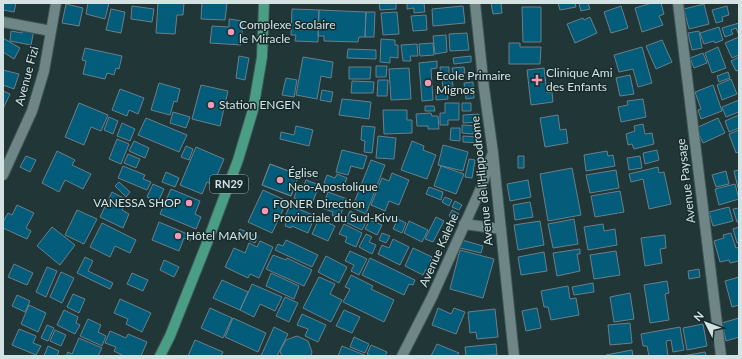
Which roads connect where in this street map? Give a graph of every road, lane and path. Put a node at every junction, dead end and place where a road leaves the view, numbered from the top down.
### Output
1 (56, 3) edge
2 (264, 3) edge
3 (475, 3) edge
4 (678, 3) edge
5 (3, 22) edge
6 (51, 31) junction
7 (493, 153) junction
8 (3, 175) edge
9 (464, 224) junction
10 (501, 229) junction
11 (160, 356) edge
12 (402, 356) edge
13 (514, 356) edge
14 (721, 356) edge

1 - 6 street, Avenue Fizi
2 - 11 main road, RN29
3 - 7 street, Avenue de l'Hippodrome
4 - 14 street, Avenue Paysage
5 - 6 street
6 - 8 street, Avenue Fizi
7 - 9 street, Avenue Kalehe
7 - 10 street, Avenue de l'Hippodrome
9 - 10 street
9 - 12 street, Avenue Kalehe
10 - 13 street, Avenue de l'Hippodrome

